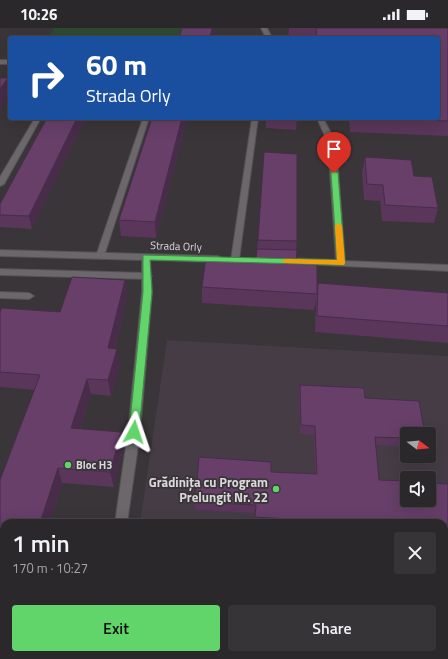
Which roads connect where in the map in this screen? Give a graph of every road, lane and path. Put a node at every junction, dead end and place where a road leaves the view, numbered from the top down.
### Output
1 (37, 120) edge
2 (145, 120) edge
3 (255, 120) edge
4 (321, 120) edge
5 (0, 184) edge
6 (0, 253) edge
7 (100, 256) junction
8 (146, 257) junction
9 (273, 261) edge
10 (341, 263) junction
11 (448, 268) edge
12 (0, 272) edge
13 (147, 276) junction
14 (0, 295) edge
15 (30, 296) dead end
16 (122, 519) edge

1 - 5 street
2 - 7 street
3 - 8 street, Strada Orly
4 - 10 street
6 - 7 street, Strada Orly
7 - 8 street, Strada Orly
8 - 13 street
9 - 10 street
10 - 11 street
12 - 13 street
13 - 16 street
14 - 15 street

